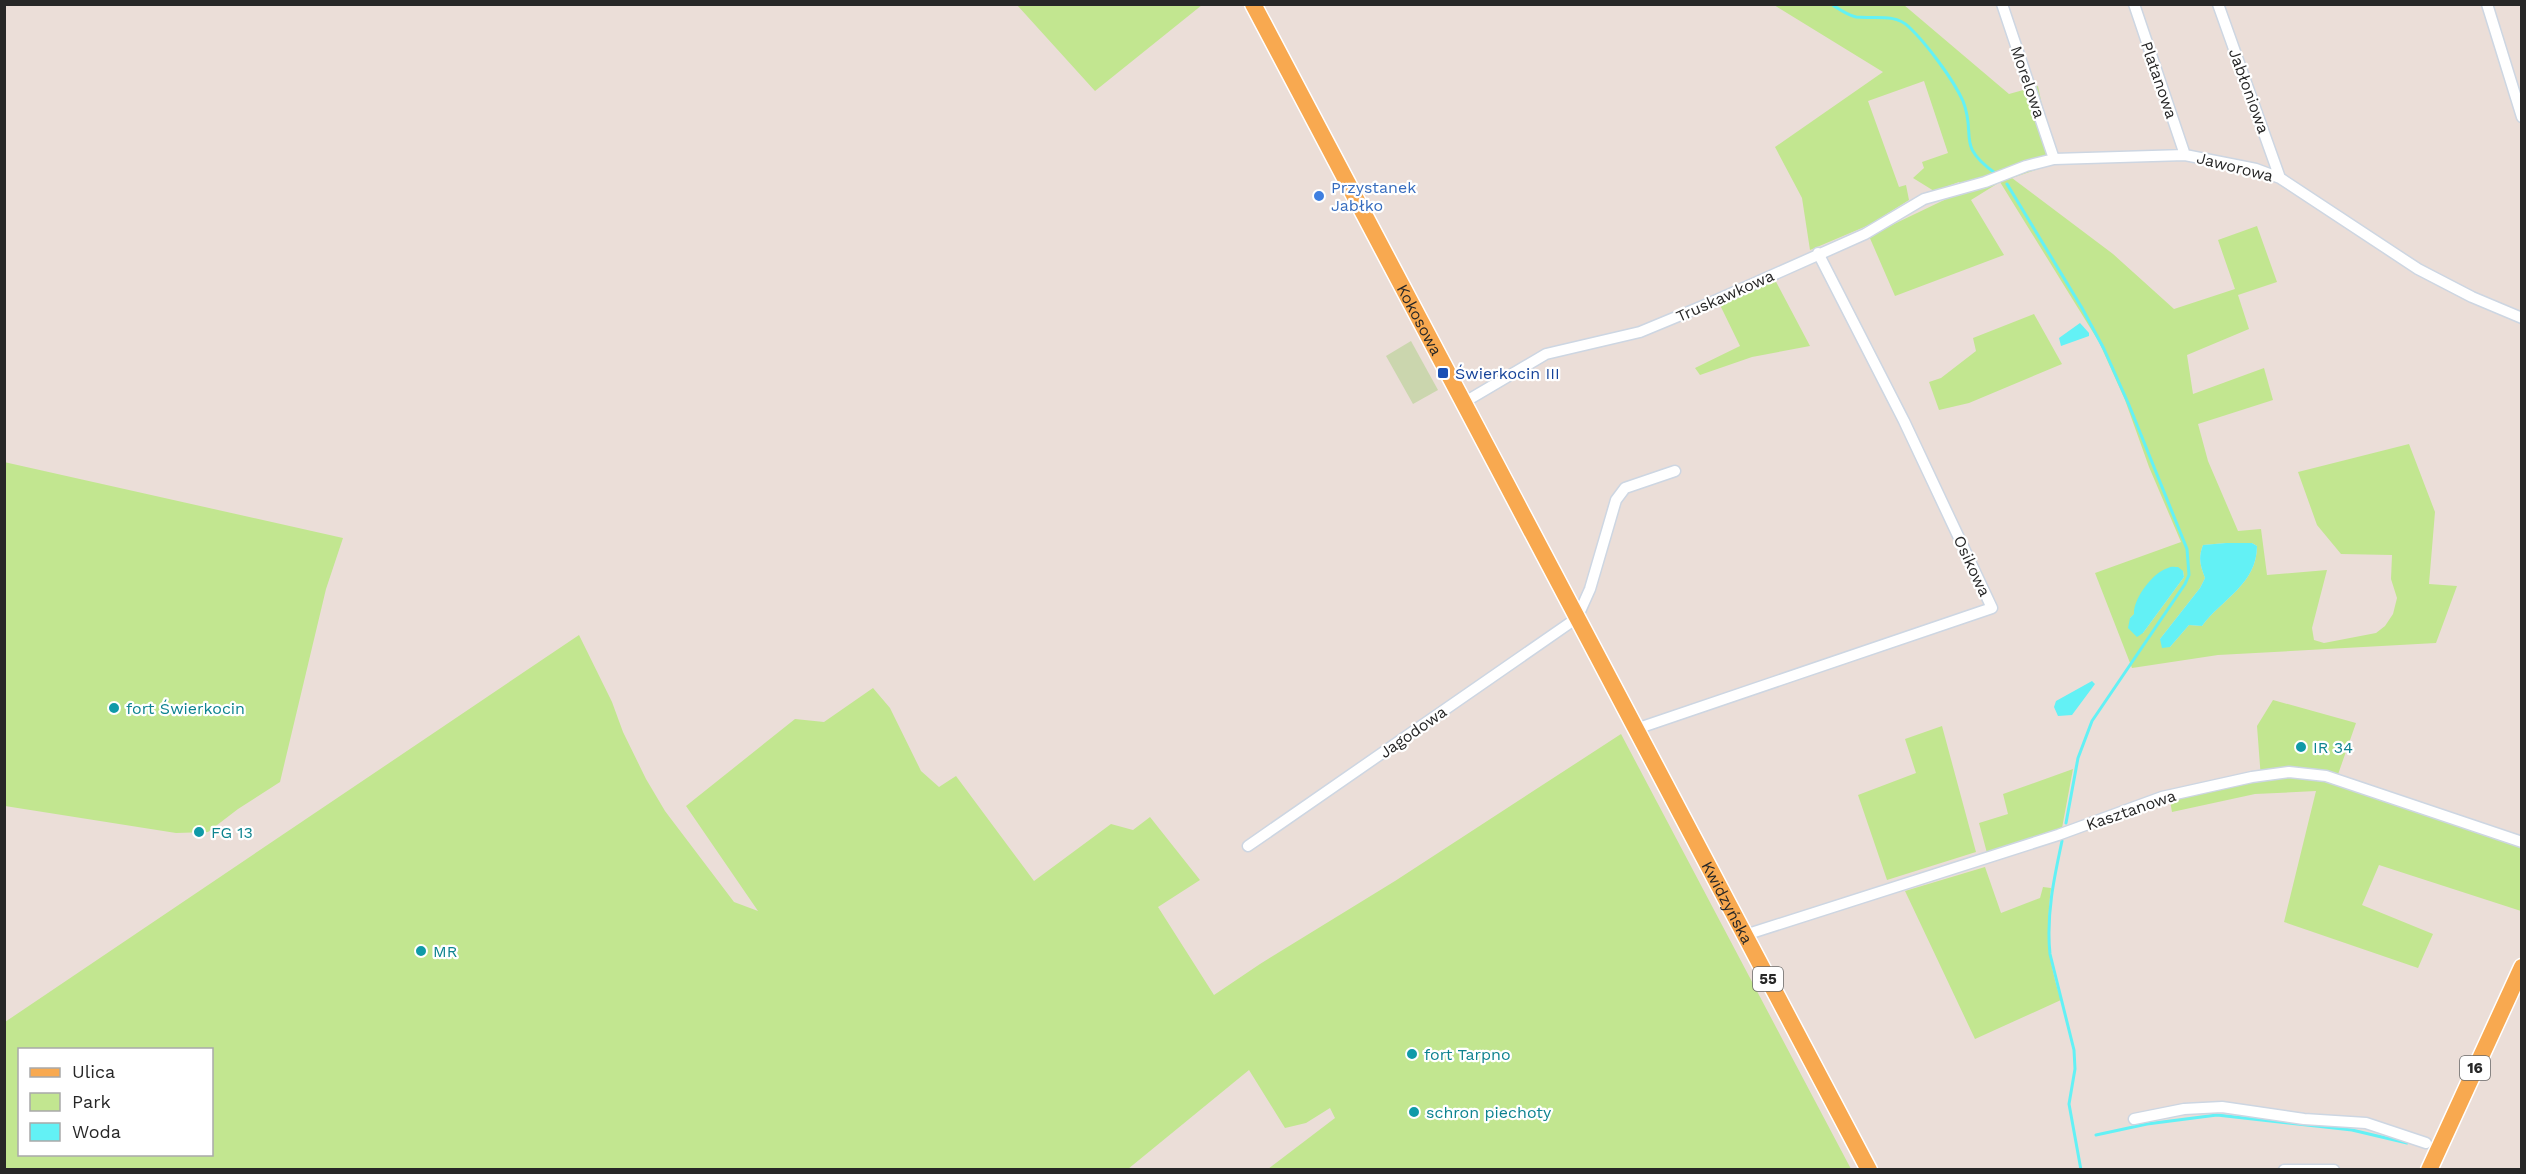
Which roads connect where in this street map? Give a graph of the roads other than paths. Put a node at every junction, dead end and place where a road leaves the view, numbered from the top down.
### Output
1 (1253, 4) edge
2 (2002, 4) edge
3 (2134, 4) edge
4 (2218, 4) edge
5 (2487, 4) edge
6 (2522, 117) edge
7 (2185, 155) junction
8 (2054, 159) junction
9 (2280, 178) junction
10 (1985, 182) joint
11 (1818, 253) junction
12 (2522, 318) edge
13 (1463, 403) junction
14 (1675, 471) dead end
15 (1577, 618) junction
16 (1636, 729) junction
17 (2522, 842) edge
18 (1248, 846) dead end
19 (1745, 935) junction
20 (2522, 967) edge
21 (2134, 1119) dead end
22 (2426, 1143) dead end
23 (1869, 1170) edge
24 (2284, 1170) edge
25 (2334, 1170) edge
26 (2429, 1170) edge

1 - 13 main road, Kokosowa / 55
2 - 8 street, Morelowa
3 - 7 street, Platanowa
4 - 9 street, Jabłoniowa
5 - 6 street
7 - 8 street, Jaworowa
7 - 9 street, Jaworowa
8 - 10 street, Jaworowa
9 - 12 street, Jaworowa
10 - 11 street, Truskawkowa
11 - 13 street, Truskawkowa
11 - 16 street, Osikowa
13 - 15 main road, Kokosowa / 55
14 - 15 street
15 - 16 main road, Kokosowa / 55
15 - 18 street, Jagodowa
16 - 19 main road, Kwidzyńska / 55
17 - 19 street, Kasztanowa
19 - 23 main road, Kwidzyńska / 55
20 - 26 main road, 16
21 - 22 street
24 - 25 street

